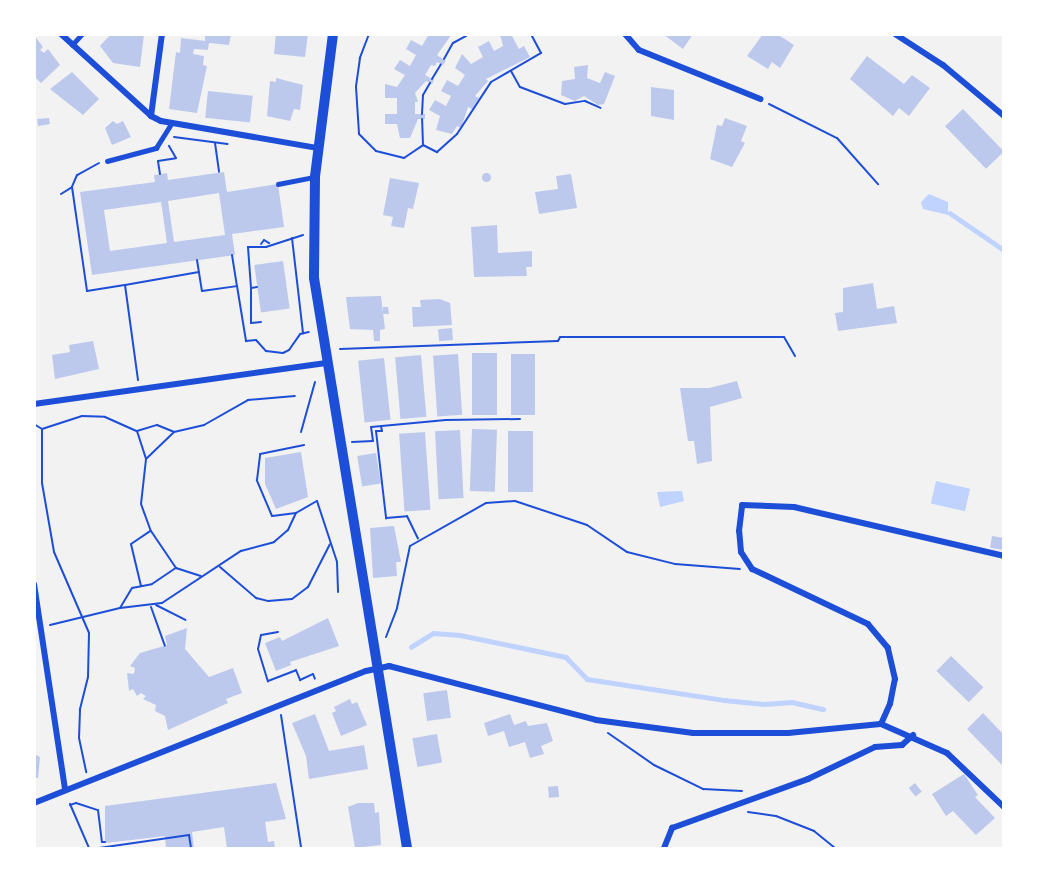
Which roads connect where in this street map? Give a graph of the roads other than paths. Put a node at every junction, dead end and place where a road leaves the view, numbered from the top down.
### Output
1 (61, 34) edge
2 (82, 34) edge
3 (162, 34) edge
4 (333, 34) edge
5 (625, 34) edge
6 (896, 36) edge
7 (72, 45) junction
8 (760, 99) road end
9 (151, 116) junction
10 (1004, 116) edge
11 (171, 124) junction
12 (317, 148) junction
13 (107, 161) road end
14 (315, 177) junction
15 (278, 184) dead end
16 (326, 363) junction
17 (34, 404) edge
18 (1004, 556) edge
19 (34, 585) edge
20 (377, 668) junction
21 (881, 724) junction
22 (913, 735) junction
23 (64, 790) junction
24 (34, 803) edge
25 (1004, 807) edge
26 (407, 849) edge
27 (664, 849) edge

1 - 7 street
2 - 7 lane
3 - 9 street
4 - 12 street
5 - 8 street
6 - 10 street
7 - 9 street
9 - 11 street
11 - 12 street
11 - 13 lane
12 - 14 street
14 - 15 lane
14 - 16 street
16 - 17 street
16 - 20 street
18 - 21 street
19 - 23 street
20 - 21 street
20 - 23 street
20 - 26 street
21 - 22 street
22 - 25 street
22 - 27 street
23 - 24 street

